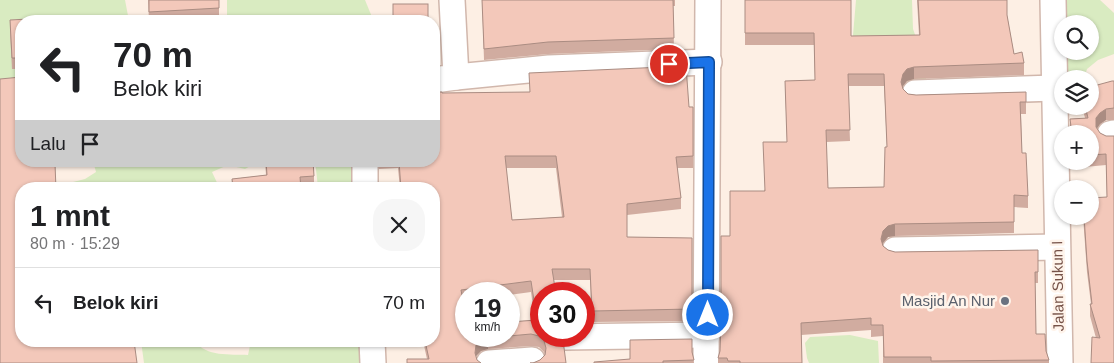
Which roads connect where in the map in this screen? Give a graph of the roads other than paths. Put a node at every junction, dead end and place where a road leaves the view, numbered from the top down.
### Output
1 (452, 0) edge
2 (708, 0) edge
3 (1053, 0) edge
4 (709, 62) junction
5 (445, 78) edge
6 (1054, 88) joint
7 (915, 93) edge
8 (1055, 115) edge
9 (365, 167) edge
10 (366, 182) edge
11 (1057, 247) junction
12 (895, 250) edge
13 (708, 335) junction
14 (595, 337) edge
15 (372, 347) edge
16 (532, 360) dead end
17 (373, 363) edge
18 (489, 363) edge
19 (706, 363) edge
20 (1060, 363) edge

1 - 5 street
2 - 4 street
3 - 6 street, Jalan Sukun I
4 - 5 street
4 - 13 street
6 - 7 street
8 - 11 street, Jalan Sukun I
9 - 10 street
11 - 12 street
11 - 20 street, Jalan Sukun I
13 - 14 street
13 - 19 street
15 - 17 street
16 - 18 street

